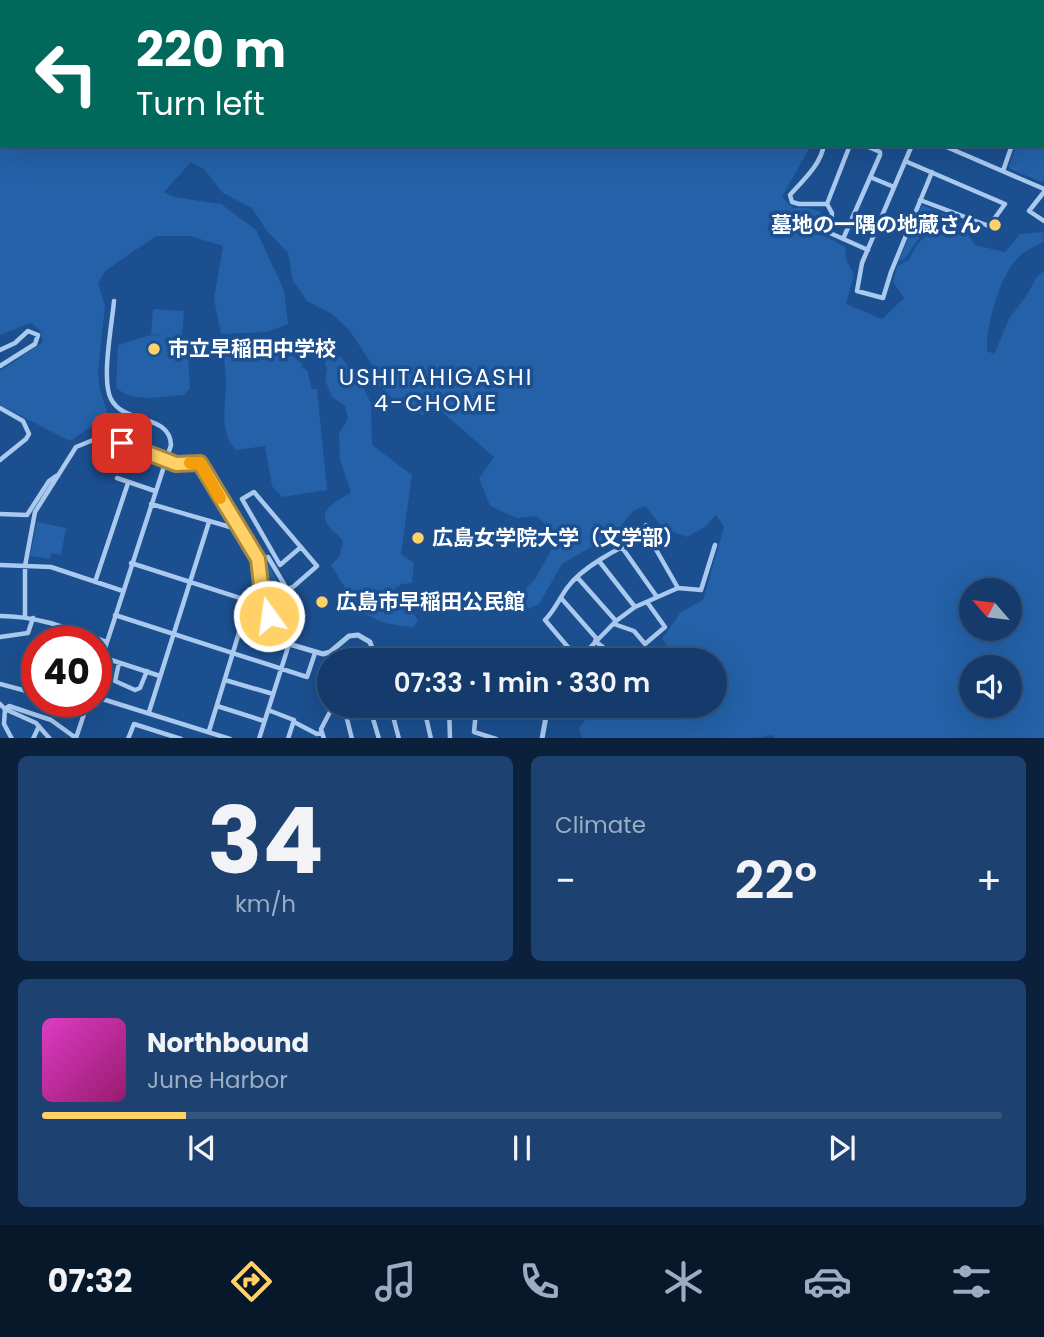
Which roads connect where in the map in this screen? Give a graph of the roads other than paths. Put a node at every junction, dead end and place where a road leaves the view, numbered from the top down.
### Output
1 (824, 147) edge
2 (849, 147) edge
3 (869, 147) edge
4 (911, 147) edge
5 (947, 147) edge
6 (1011, 147) edge
7 (905, 161) junction
8 (1003, 171) junction
9 (932, 172) junction
10 (870, 177) junction
11 (894, 187) junction
12 (1044, 190) edge
13 (920, 200) junction
14 (827, 204) junction
15 (1044, 221) edge
16 (843, 239) junction
17 (868, 250) junction
18 (114, 301) dead end
19 (0, 350) edge
20 (0, 366) edge
21 (0, 408) edge
22 (0, 460) edge
23 (167, 460) junction
24 (58, 475) junction
25 (117, 478) dead end
26 (128, 483) junction
27 (155, 491) junction
28 (151, 504) junction
29 (0, 514) edge
30 (209, 522) junction
31 (236, 525) junction
32 (646, 526) dead end
33 (643, 534) junction
34 (715, 545) dead end
35 (621, 546) junction
36 (301, 547) junction
37 (258, 559) junction
38 (599, 561) junction
39 (131, 563) junction
40 (0, 565) edge
41 (25, 566) junction
42 (577, 577) junction
43 (95, 582) junction
44 (190, 582) junction
45 (678, 588) junction
46 (123, 591) junction
47 (561, 598) junction
48 (657, 598) junction
49 (249, 600) junction
50 (263, 602) junction
51 (647, 602) junction
52 (635, 607) junction
53 (115, 615) junction
54 (0, 616) edge
55 (25, 616) junction
56 (33, 618) junction
57 (615, 622) junction
58 (60, 626) edge
59 (112, 626) edge
60 (174, 634) junction
61 (0, 637) edge
62 (596, 640) junction
63 (289, 644) junction
64 (335, 648) edge
65 (372, 648) edge
66 (569, 648) edge
67 (588, 648) edge
68 (606, 648) edge
69 (234, 653) junction
70 (315, 653) joint
71 (112, 661) edge
72 (119, 663) junction
73 (282, 668) junction
74 (146, 671) junction
75 (160, 676) junction
76 (225, 680) junction
77 (0, 684) edge
78 (21, 690) edge
79 (273, 694) junction
80 (112, 702) edge
81 (0, 704) edge
82 (217, 706) junction
83 (5, 709) junction
84 (21, 710) edge
85 (268, 710) junction
86 (149, 712) junction
87 (42, 717) edge
88 (84, 717) edge
89 (327, 718) edge
90 (347, 718) edge
91 (372, 718) edge
92 (394, 718) edge
93 (426, 718) edge
94 (449, 718) edge
95 (475, 718) edge
96 (546, 718) edge
97 (264, 721) junction
98 (294, 722) junction
99 (39, 726) junction
100 (158, 730) junction
101 (210, 734) edge
102 (323, 736) edge
103 (12, 738) edge
104 (33, 738) edge
105 (50, 738) edge
106 (128, 738) edge
107 (155, 738) edge
108 (181, 738) edge
109 (228, 738) edge
110 (259, 738) edge
111 (288, 738) edge
112 (352, 738) edge
113 (379, 738) edge
114 (399, 738) edge
115 (431, 738) edge
116 (450, 738) edge
117 (496, 738) edge
118 (542, 738) edge

1 - 14 street
2 - 14 street
3 - 10 street
4 - 7 street
5 - 8 street
6 - 8 street
7 - 9 street
7 - 11 street
8 - 12 street
9 - 13 street
9 - 13 street
10 - 11 street
10 - 16 street
11 - 17 street
12 - 15 street
13 - 17 street
14 - 16 street
16 - 17 street
18 - 23 street
19 - 20 street
21 - 22 street
23 - 24 street
23 - 27 street
23 - 31 street
24 - 29 street
24 - 41 street
25 - 26 street
26 - 27 street
26 - 43 street
27 - 28 street
28 - 30 street
28 - 39 street
30 - 31 street
30 - 44 street
31 - 37 street
32 - 33 street
33 - 35 street
33 - 45 street
34 - 45 street
35 - 38 street
35 - 48 street
36 - 36 street
36 - 37 street
37 - 50 street
38 - 42 street
38 - 52 street
39 - 44 street
39 - 46 street
40 - 41 street
41 - 43 street
41 - 55 street
42 - 47 street
42 - 57 street
43 - 46 street
44 - 49 street
44 - 60 street
45 - 48 street
46 - 53 street
47 - 62 street
47 - 66 street
48 - 51 street
49 - 50 street
49 - 69 street
50 - 63 street
51 - 52 street
51 - 57 street
52 - 57 street
53 - 59 street
53 - 60 street
54 - 55 street
55 - 56 street
56 - 58 street
56 - 61 street
57 - 62 street
60 - 69 street
60 - 75 street
62 - 67 street
62 - 68 street
63 - 70 street
63 - 73 street
64 - 65 street
69 - 73 street
69 - 76 street
70 - 73 street
71 - 72 street
72 - 74 street
72 - 74 street
73 - 79 street
74 - 75 street
75 - 86 street
76 - 79 street
76 - 82 street
77 - 78 street
79 - 85 street
80 - 86 street
81 - 83 street
82 - 97 street
82 - 101 street
83 - 84 street
83 - 99 street
83 - 103 street
85 - 97 street
85 - 98 street
86 - 101 street
87 - 88 street
89 - 102 street
90 - 112 street
91 - 113 street
92 - 114 street
93 - 115 street
94 - 116 street
95 - 117 street
96 - 118 street
97 - 110 street
98 - 102 street
98 - 111 street
99 - 104 street
99 - 105 street
100 - 106 street
100 - 107 street
100 - 108 street
101 - 109 street

